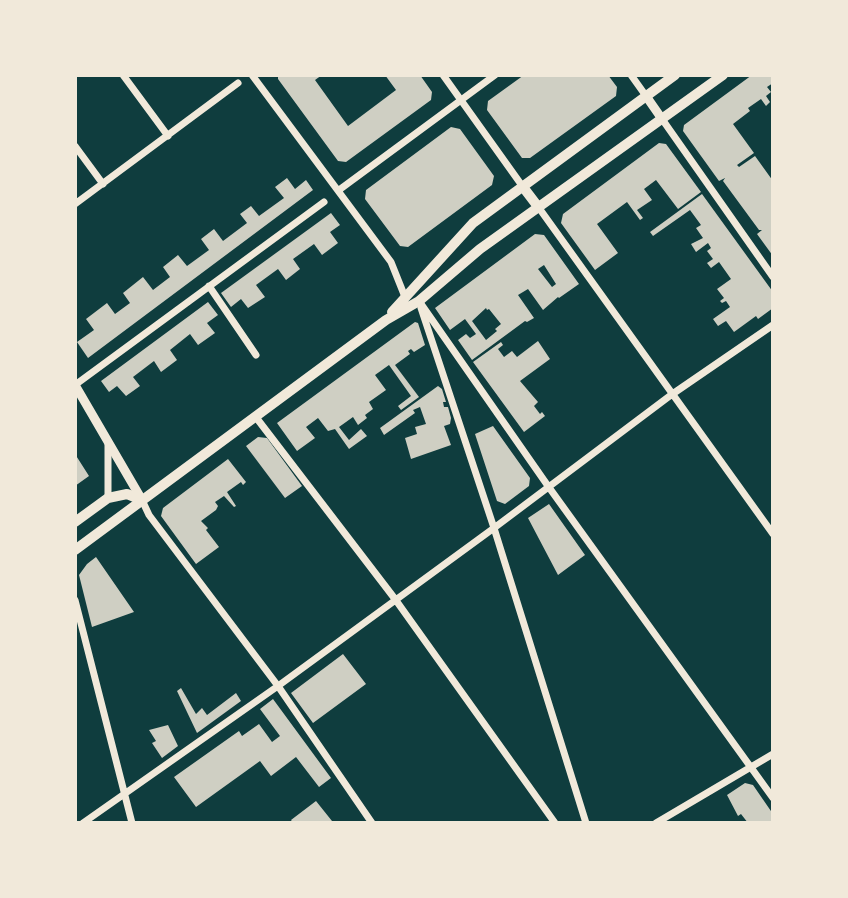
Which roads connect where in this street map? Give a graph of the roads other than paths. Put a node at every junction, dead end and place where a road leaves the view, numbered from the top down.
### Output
1 (123, 75) edge
2 (252, 75) edge
3 (443, 75) edge
4 (495, 75) edge
5 (631, 75) edge
6 (676, 75) edge
7 (723, 75) edge
8 (238, 83) dead end
9 (646, 96) junction
10 (461, 100) junction
11 (662, 119) junction
12 (168, 136) junction
13 (75, 146) edge
14 (103, 184) junction
15 (523, 187) junction
16 (339, 190) junction
17 (324, 202) dead end
18 (75, 204) edge
19 (539, 208) junction
20 (424, 276) junction
21 (773, 277) edge
22 (209, 286) junction
23 (405, 297) junction
24 (419, 301) junction
25 (386, 320) junction
26 (773, 324) edge
27 (256, 355) dead end
28 (75, 385) edge
29 (671, 395) junction
30 (255, 416) junction
31 (108, 441) junction
32 (548, 486) junction
33 (107, 498) junction
34 (142, 500) junction
35 (75, 522) edge
36 (494, 528) junction
37 (773, 534) edge
38 (75, 550) edge
39 (395, 599) junction
40 (75, 600) edge
41 (278, 686) junction
42 (773, 754) edge
43 (750, 767) junction
44 (125, 795) junction
45 (773, 798) edge
46 (83, 823) edge
47 (132, 823) edge
48 (372, 823) edge
49 (555, 823) edge
50 (586, 823) edge
51 (656, 823) edge

1 - 12 street
2 - 16 street
3 - 10 street
4 - 10 street
5 - 9 street
6 - 9 main road
7 - 11 main road
8 - 12 street
9 - 11 street
9 - 15 main road
10 - 15 street
10 - 16 street
11 - 19 main road
11 - 21 street
12 - 14 street
13 - 14 street
14 - 18 street
15 - 19 main road
15 - 20 main road
16 - 23 street
17 - 22 street
19 - 24 main road
19 - 29 street
20 - 23 main road
20 - 24 main road
22 - 27 street
22 - 28 street
23 - 25 main road
24 - 25 main road
24 - 32 street
24 - 36 street
25 - 30 main road
26 - 29 street
28 - 31 street
29 - 32 street
29 - 37 street
30 - 34 main road
30 - 39 street
31 - 33 street
31 - 34 street
32 - 36 street
32 - 43 street
33 - 34 main road
33 - 35 main road
34 - 38 main road
34 - 41 street
36 - 39 street
36 - 50 street
39 - 41 street
39 - 49 street
40 - 44 street
41 - 44 street
41 - 48 street
42 - 43 street
43 - 45 street
43 - 51 street
44 - 46 street
44 - 47 street

